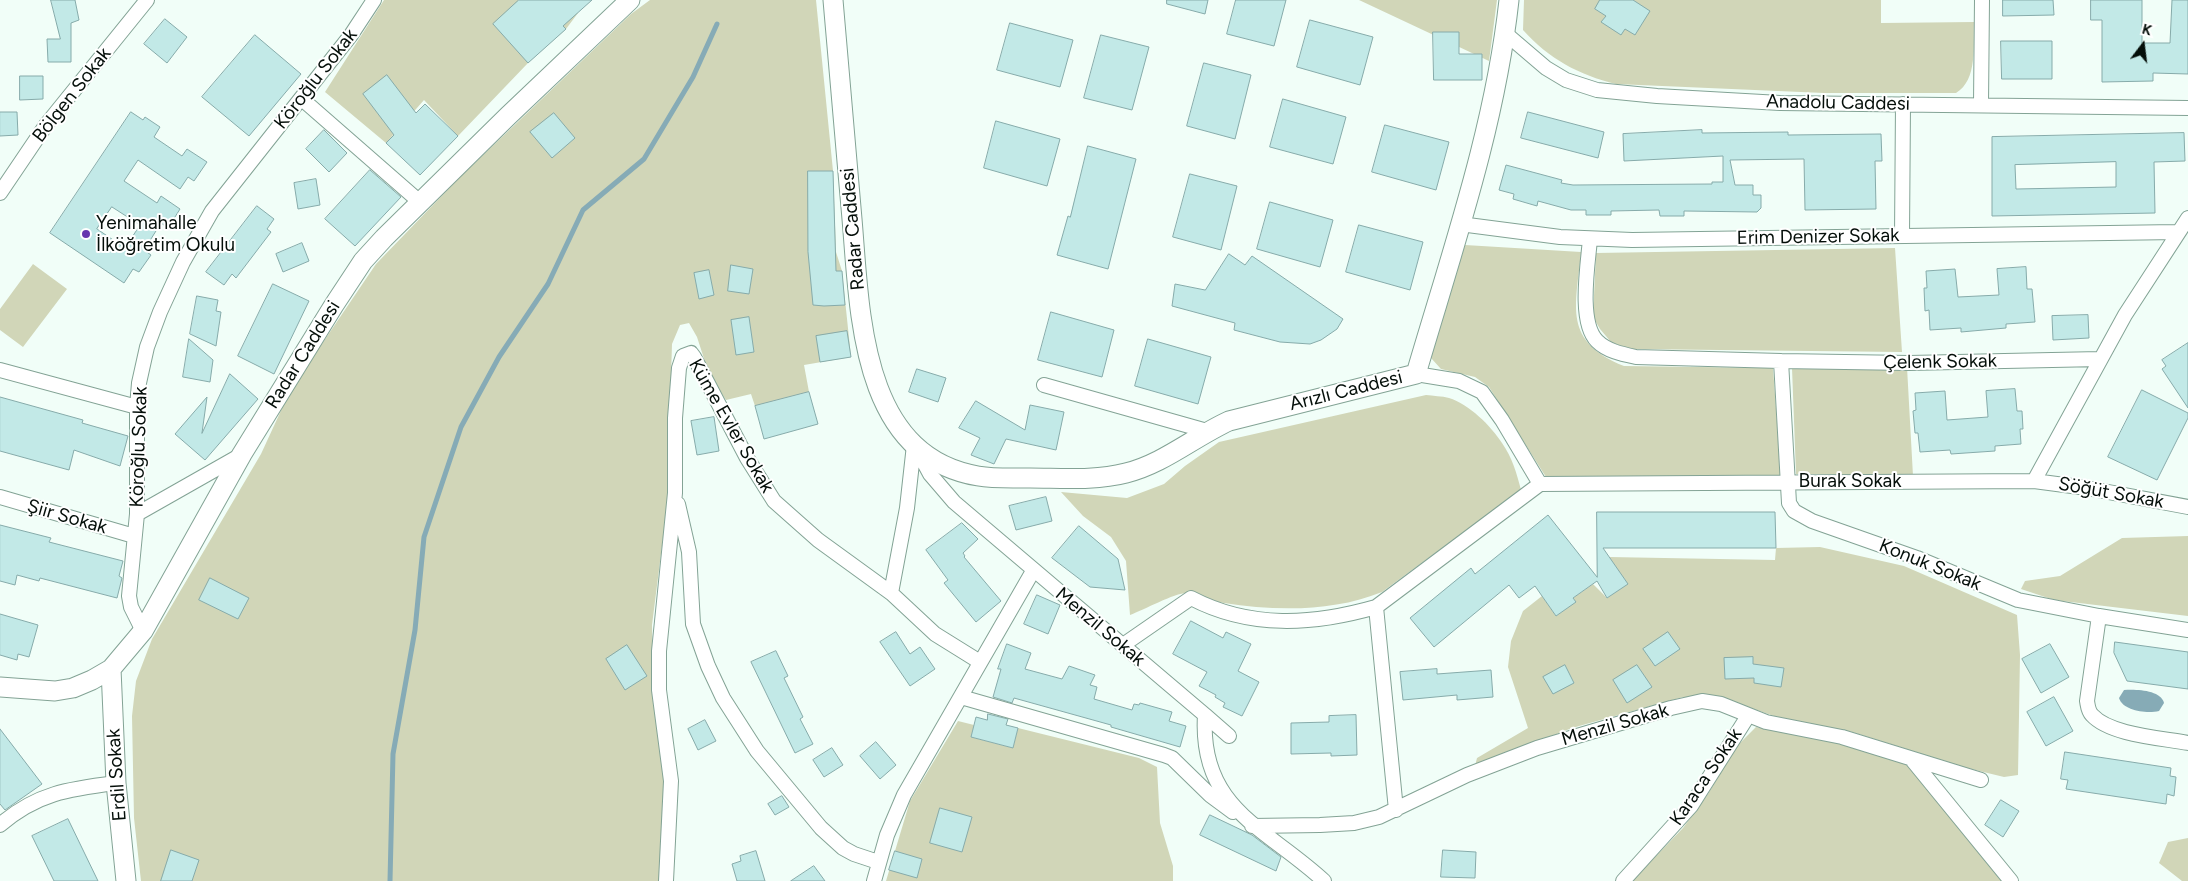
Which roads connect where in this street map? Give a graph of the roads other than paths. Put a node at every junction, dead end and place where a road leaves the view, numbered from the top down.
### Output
1 (147, 0) edge
2 (374, 0) edge
3 (630, 0) edge
4 (833, 0) edge
5 (1509, 0) edge
6 (1982, 0) edge
7 (1506, 33) junction
8 (302, 99) junction
9 (1902, 104) junction
10 (1981, 104) junction
11 (2188, 108) edge
12 (0, 193) edge
13 (421, 203) junction
14 (2188, 218) edge
15 (1460, 224) junction
16 (2177, 232) junction
17 (1902, 236) junction
18 (1590, 238) junction
19 (2100, 359) junction
20 (1781, 361) junction
21 (0, 370) edge
22 (1416, 374) junction
23 (1044, 385) dead end
24 (137, 407) junction
25 (1207, 431) junction
26 (914, 446) junction
27 (242, 454) junction
28 (2034, 481) junction
29 (1788, 482) junction
30 (1540, 484) junction
31 (675, 493) junction
32 (0, 497) edge
33 (2188, 507) edge
34 (137, 514) junction
35 (134, 536) junction
36 (1033, 571) junction
37 (891, 593) junction
38 (1376, 607) junction
39 (2100, 616) junction
40 (2188, 630) edge
41 (143, 631) junction
42 (1123, 645) junction
43 (980, 662) junction
44 (111, 669) junction
45 (0, 686) edge
46 (961, 697) junction
47 (1205, 715) junction
48 (1748, 716) junction
49 (1229, 736) dead end
50 (2188, 743) edge
51 (1913, 760) junction
52 (1981, 780) dead end
53 (116, 783) junction
54 (1396, 810) junction
55 (0, 825) edge
56 (1252, 826) junction
57 (878, 862) junction
58 (126, 881) edge
59 (666, 881) edge
60 (874, 881) edge
61 (1324, 881) edge
62 (1623, 881) edge
63 (2011, 881) edge

1 - 12 street, Bölgen Sokak
2 - 8 street, Köroğlu Sokak
3 - 13 street, Radar Caddesi
4 - 26 street, Radar Caddesi
5 - 7 street, Arızlı Caddesi
6 - 10 street
7 - 9 street, Anadolu Caddesi
7 - 15 street, Arızlı Caddesi
8 - 13 street
8 - 24 street, Köroğlu Sokak
9 - 10 street, Anadolu Caddesi
9 - 17 street
10 - 11 street, Anadolu Caddesi
13 - 27 street, Radar Caddesi
14 - 16 street
15 - 18 street, Erim Denizer Sokak
15 - 22 street, Arızlı Caddesi
16 - 17 street, Erim Denizer Sokak
16 - 19 street
17 - 18 street, Erim Denizer Sokak
18 - 20 street, Çelenk Sokak
19 - 20 street, Çelenk Sokak
19 - 28 street
20 - 29 street
21 - 24 street
22 - 25 street, Arızlı Caddesi
22 - 30 street
23 - 25 street
24 - 34 street, Köroğlu Sokak
25 - 26 street, Arızlı Caddesi
26 - 36 street, Menzil Sokak
26 - 37 street
27 - 34 street
27 - 41 street, Radar Caddesi
28 - 29 street, Burak Sokak
28 - 33 street, Söğüt Sokak
29 - 30 street, Burak Sokak
29 - 39 street, Konuk Sokak
30 - 38 street
31 - 37 street, Küme Evler Sokak
31 - 57 street, Küme Evler Sokak
31 - 59 street, Küme Evler Sokak
32 - 35 street, Şiir Sokak
34 - 35 street, Köroğlu Sokak
35 - 41 street, Köroğlu Sokak
36 - 42 street, Menzil Sokak
36 - 43 street
37 - 43 street, Küme Evler Sokak
38 - 42 street
38 - 54 street
39 - 40 street, Konuk Sokak
39 - 50 street
41 - 44 street, Radar Caddesi
42 - 47 street, Menzil Sokak
43 - 46 street
44 - 45 street, Radar Caddesi
44 - 53 street, Erdil Sokak
46 - 56 street
46 - 57 street
47 - 49 street, Menzil Sokak
47 - 56 street
48 - 51 street, Menzil Sokak
48 - 54 street, Menzil Sokak
48 - 62 street, Karaca Sokak
51 - 52 street, Menzil Sokak
51 - 63 street
53 - 55 street
53 - 58 street, Erdil Sokak
54 - 56 street, Menzil Sokak
56 - 61 street
57 - 60 street

